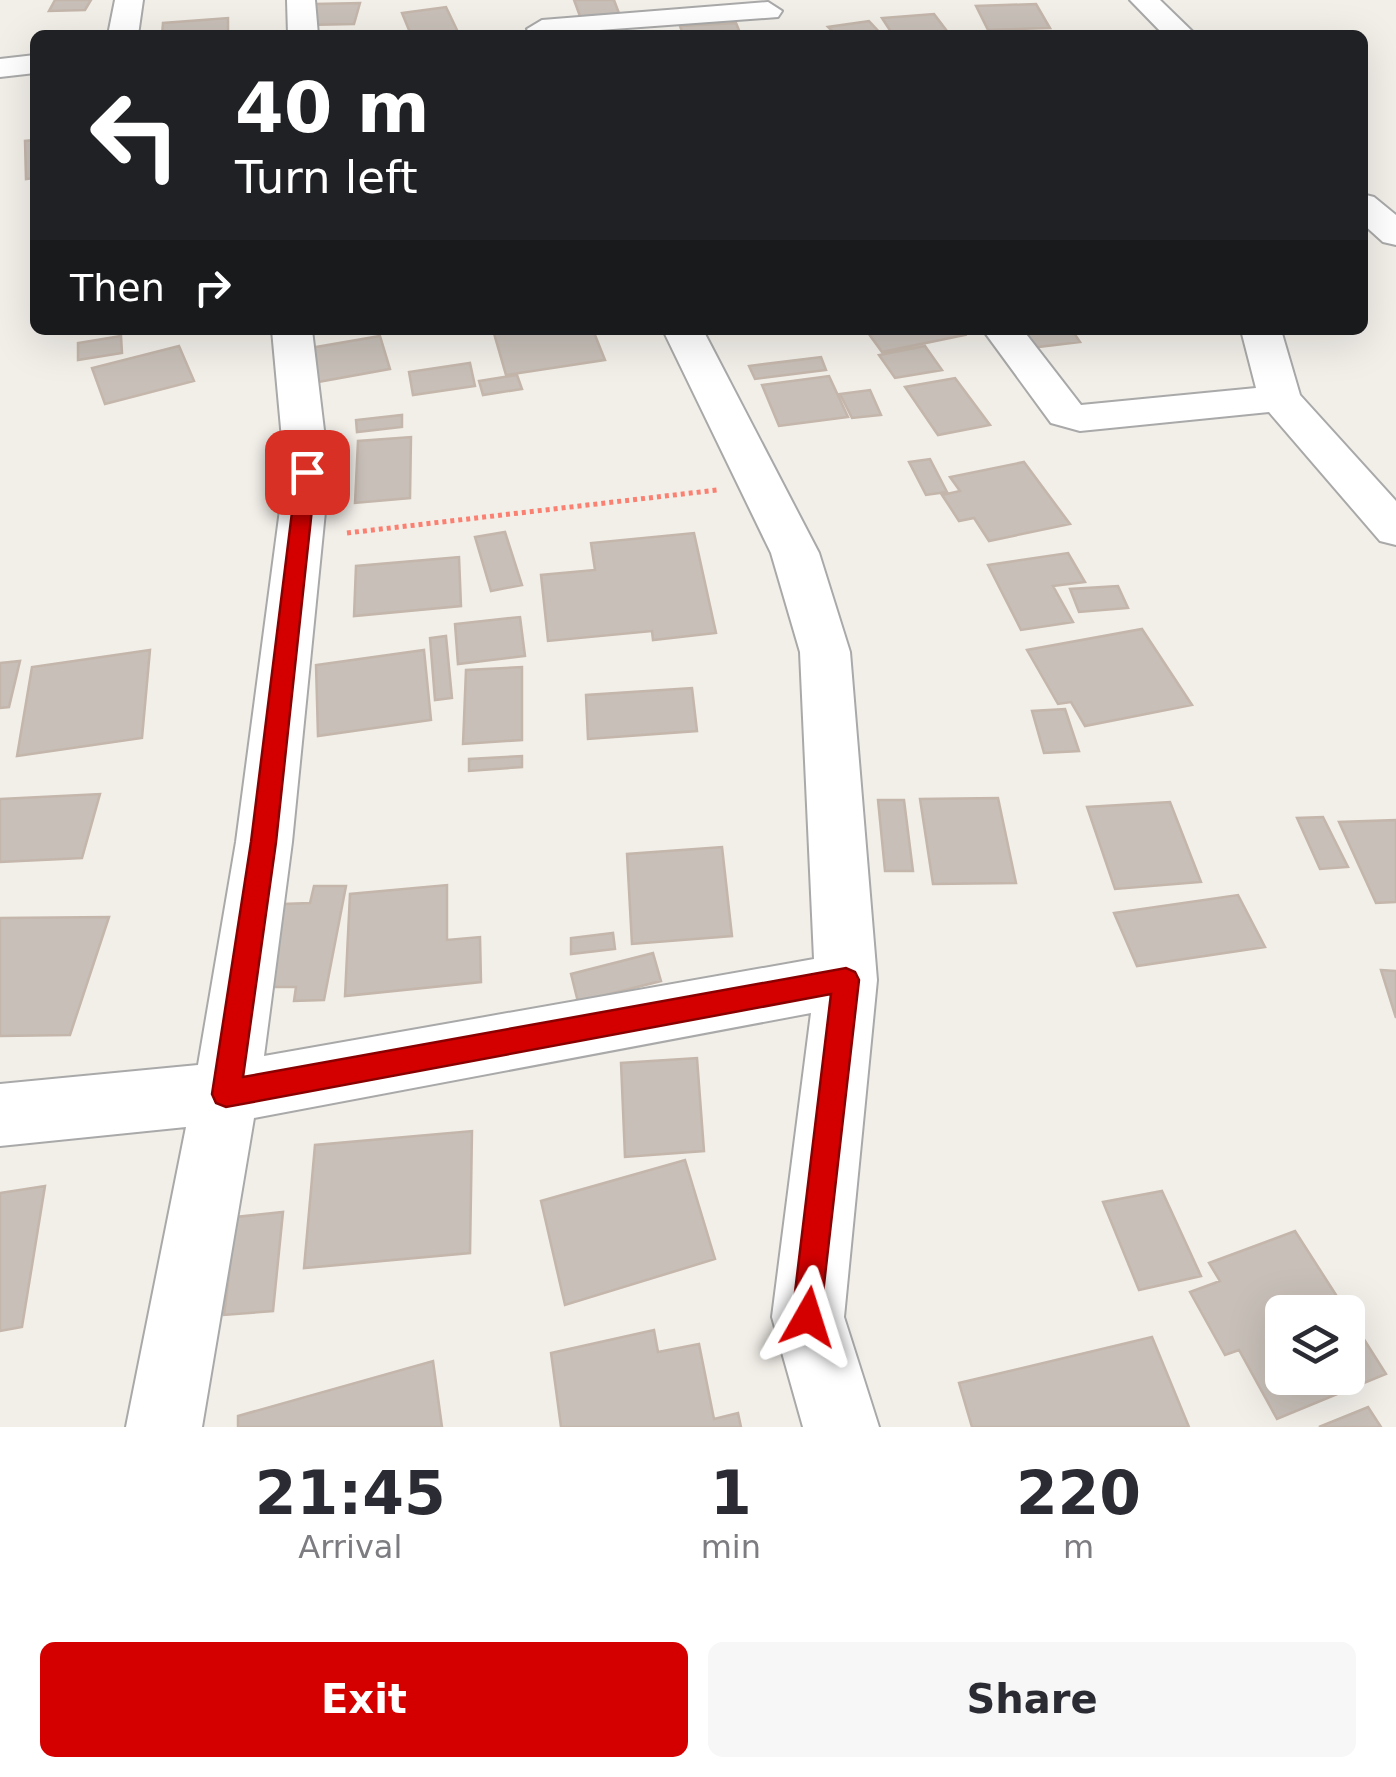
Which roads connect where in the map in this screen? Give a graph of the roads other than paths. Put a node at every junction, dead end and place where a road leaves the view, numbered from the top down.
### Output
1 (129, 0) edge
2 (302, 0) edge
3 (1144, 0) edge
4 (766, 5) edge
5 (540, 21) edge
6 (124, 30) edge
7 (303, 30) edge
8 (783, 30) edge
9 (1176, 30) edge
10 (30, 65) edge
11 (0, 68) edge
12 (1368, 209) edge
13 (1396, 234) edge
14 (293, 335) edge
15 (686, 335) edge
16 (1007, 335) edge
17 (1262, 335) edge
18 (1280, 398) junction
19 (1396, 530) edge
20 (846, 980) junction
21 (226, 1094) junction
22 (0, 1114) edge
23 (164, 1427) edge
24 (841, 1427) edge

1 - 6 street
2 - 7 street
3 - 9 street
4 - 5 street
4 - 8 street
10 - 11 street
12 - 13 street
14 - 21 street
15 - 20 street
16 - 18 street
17 - 18 street
18 - 19 street
20 - 21 street
20 - 24 street
21 - 22 street
21 - 23 street

